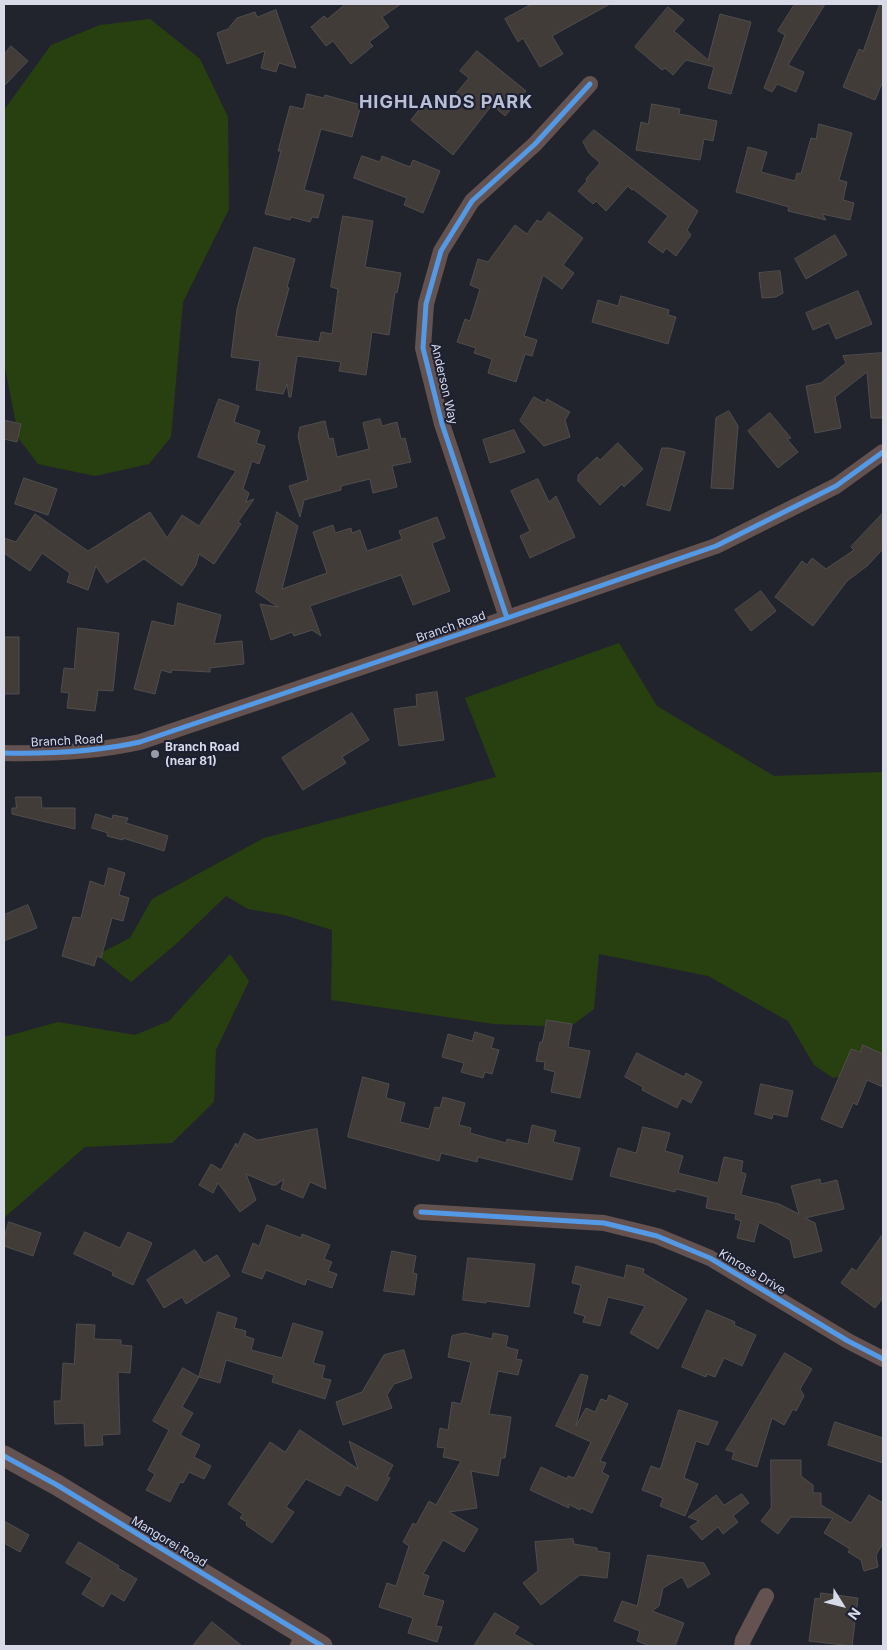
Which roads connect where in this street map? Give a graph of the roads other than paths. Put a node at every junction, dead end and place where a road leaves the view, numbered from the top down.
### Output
1 (590, 84) dead end
2 (883, 452) edge
3 (507, 618) junction
4 (4, 753) edge
5 (422, 1212) dead end
6 (883, 1359) edge
7 (4, 1456) edge
8 (766, 1596) dead end
9 (297, 1640) edge
10 (322, 1646) edge
11 (742, 1646) edge

1 - 3 street, Anderson Way
2 - 3 street, Branch Road
3 - 4 street, Branch Road
5 - 6 street, Kinross Drive
7 - 9 street, Mangorei Road
8 - 11 street
9 - 10 street, Mangorei Road

